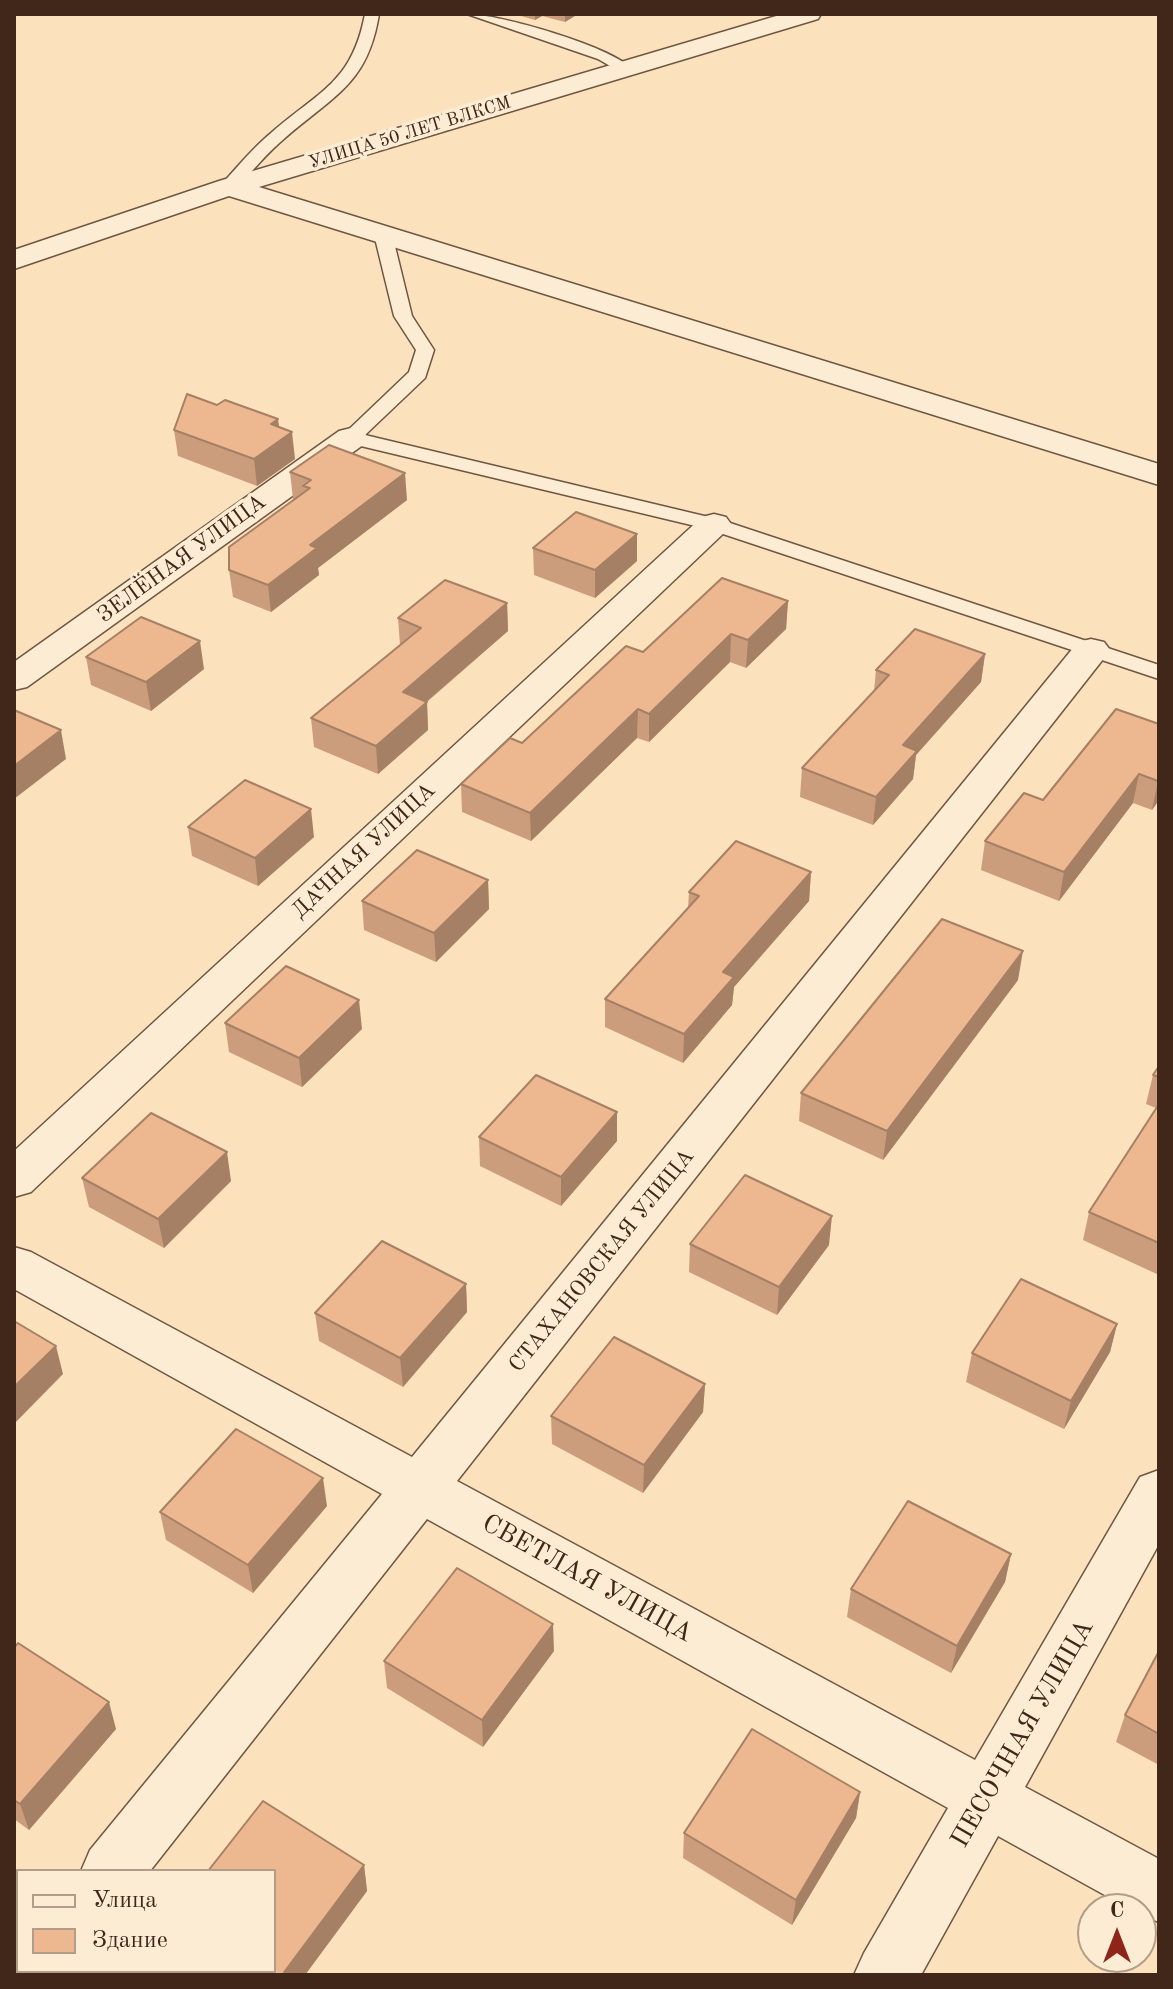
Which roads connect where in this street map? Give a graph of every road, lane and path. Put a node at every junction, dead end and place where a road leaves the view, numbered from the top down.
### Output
1 (372, 14) edge
2 (474, 14) edge
3 (809, 14) edge
4 (624, 69) junction
5 (229, 187) junction
6 (383, 234) junction
7 (14, 260) edge
8 (351, 438) junction
9 (1159, 475) edge
10 (714, 524) junction
11 (1091, 650) junction
12 (1159, 672) edge
13 (14, 679) edge
14 (14, 1179) edge
15 (14, 1266) edge
16 (419, 1487) junction
17 (1159, 1493) edge
18 (986, 1798) junction
19 (114, 1869) edge
20 (1159, 1892) edge
21 (886, 1975) edge

1 - 5 lane
2 - 4 lane
3 - 4 street, УЛИЦА 50 ЛЕТ ВЛКСМ
4 - 5 street, УЛИЦА 50 ЛЕТ ВЛКСМ
5 - 6 street
5 - 7 street, УЛИЦА 50 ЛЕТ ВЛКСМ
6 - 8 lane
6 - 9 street
8 - 10 lane
8 - 13 street, ЗЕЛЁНАЯ УЛИЦА
10 - 11 lane
10 - 14 street, ДАЧНАЯ УЛИЦА
11 - 12 lane
11 - 16 street, СТАХАНОВСКАЯ УЛИЦА
15 - 16 street, СВЕТЛАЯ УЛИЦА
16 - 18 street, СВЕТЛАЯ УЛИЦА
16 - 19 street, СТАХАНОВСКАЯ УЛИЦА
17 - 18 street, ПЕСОЧНАЯ УЛИЦА
18 - 20 street, СВЕТЛАЯ УЛИЦА
18 - 21 street, ПЕСОЧНАЯ УЛИЦА

